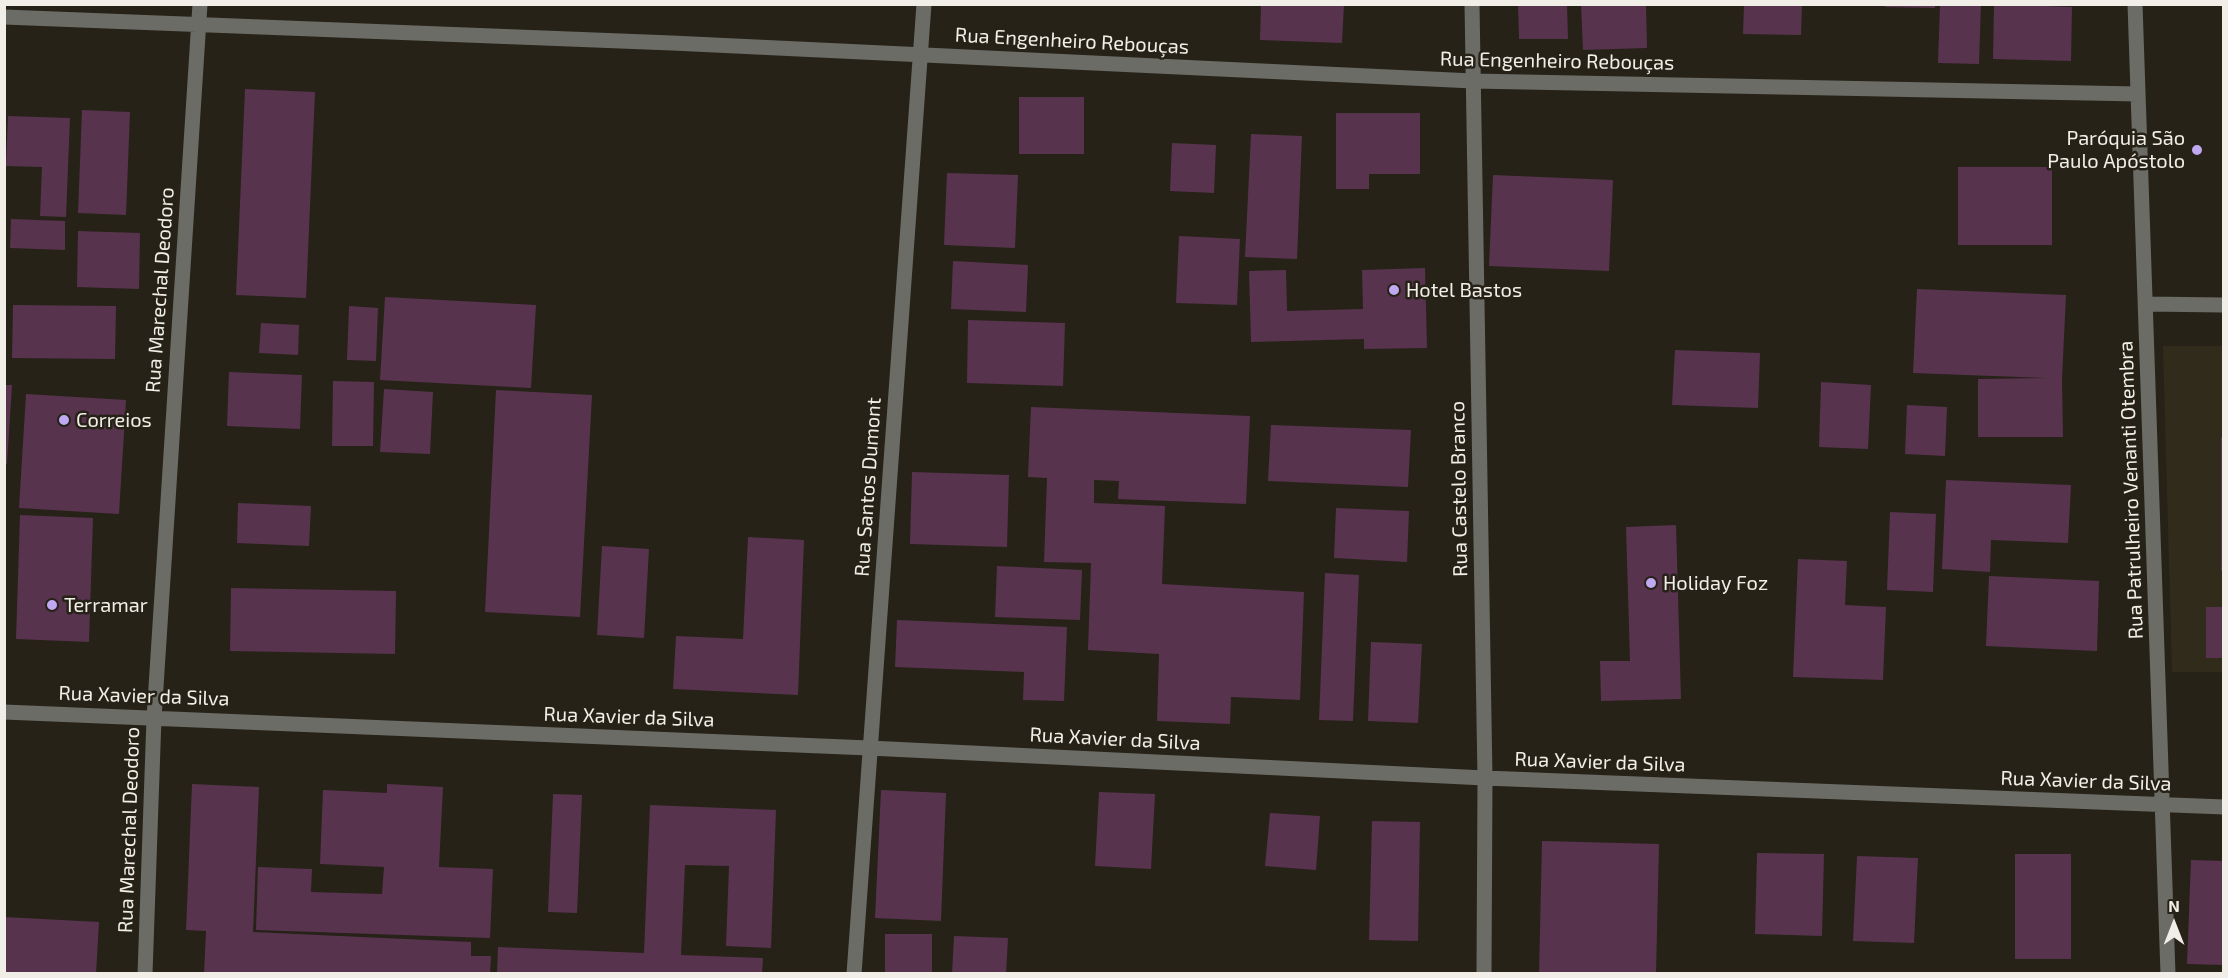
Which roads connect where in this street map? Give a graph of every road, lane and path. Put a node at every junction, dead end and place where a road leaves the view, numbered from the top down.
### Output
1 (200, 4) edge
2 (924, 4) edge
3 (1472, 4) edge
4 (2135, 4) edge
5 (4, 17) edge
6 (199, 24) junction
7 (922, 56) junction
8 (1473, 81) junction
9 (2139, 94) junction
10 (2146, 304) junction
11 (2223, 305) edge
12 (4, 712) edge
13 (154, 718) junction
14 (869, 748) junction
15 (1485, 778) junction
16 (2162, 805) junction
17 (2223, 807) edge
18 (145, 974) edge
19 (854, 974) edge
20 (1484, 974) edge
21 (2168, 974) edge

1 - 6 street, Rua Marechal Deodoro
2 - 7 street, Rua Santos Dumont
3 - 8 street, Rua Castelo Branco
4 - 9 street, Rua Patrulheiro Venanti Otembra
5 - 6 street, Rua Engenheiro Rebouças
6 - 7 street, Rua Engenheiro Rebouças
6 - 13 street, Rua Marechal Deodoro
7 - 8 street, Rua Engenheiro Rebouças
7 - 14 street, Rua Santos Dumont
8 - 9 street, Rua Engenheiro Rebouças
8 - 15 street, Rua Castelo Branco
9 - 10 street, Rua Patrulheiro Venanti Otembra
10 - 11 street
10 - 16 street, Rua Patrulheiro Venanti Otembra
12 - 13 street, Rua Xavier da Silva
13 - 14 street, Rua Xavier da Silva
13 - 18 street, Rua Marechal Deodoro
14 - 15 street, Rua Xavier da Silva
14 - 19 street, Rua Santos Dumont
15 - 16 street, Rua Xavier da Silva
15 - 20 street, Rua Castelo Branco
16 - 17 street, Rua Xavier da Silva
16 - 21 street, Rua Patrulheiro Venanti Otembra

